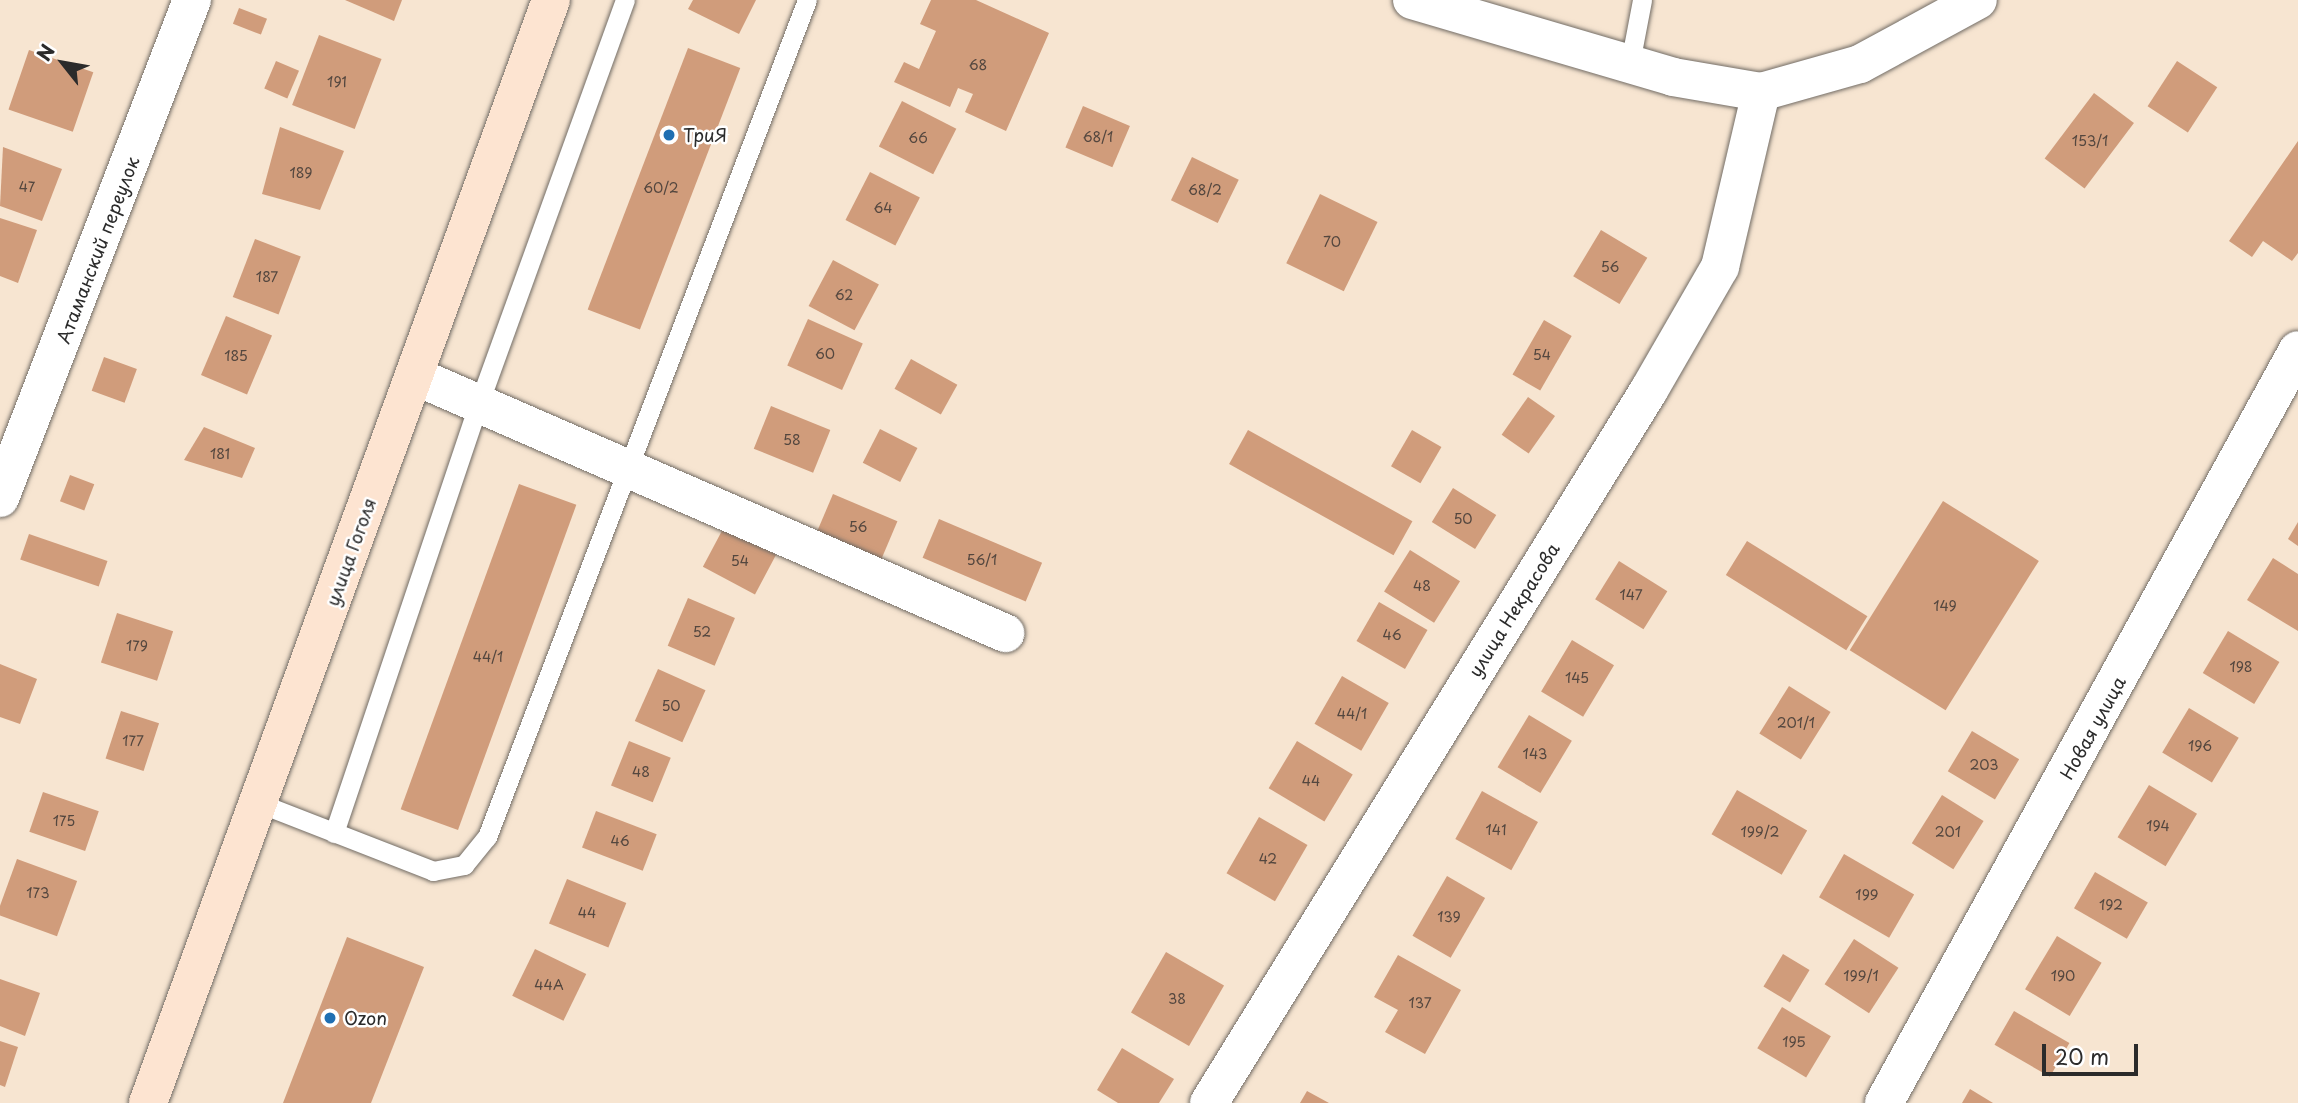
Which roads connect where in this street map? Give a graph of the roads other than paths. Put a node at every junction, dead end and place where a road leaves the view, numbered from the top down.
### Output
1 (192, 0) edge
2 (551, 0) edge
3 (625, 0) edge
4 (807, 0) edge
5 (1412, 0) edge
6 (1642, 0) edge
7 (1978, 0) edge
8 (1630, 63) junction
9 (1761, 92) junction
10 (2298, 350) edge
11 (415, 376) junction
12 (479, 403) junction
13 (626, 468) junction
14 (0, 498) edge
15 (1005, 634) dead end
16 (259, 803) junction
17 (334, 832) junction
18 (148, 1103) edge
19 (1209, 1103) edge
20 (1884, 1103) edge

1 - 14 street, Атаманский переулок
2 - 11 main road, улица Гоголя
3 - 12 lane
4 - 13 lane
5 - 8 street
6 - 8 lane
7 - 9 street
8 - 9 street
9 - 19 street, улица Некрасова
10 - 20 street, Новая улица
11 - 12 street
11 - 16 main road, улица Гоголя
12 - 13 street
12 - 17 lane
13 - 15 street
13 - 17 lane
16 - 17 lane
16 - 18 main road, улица Гоголя

